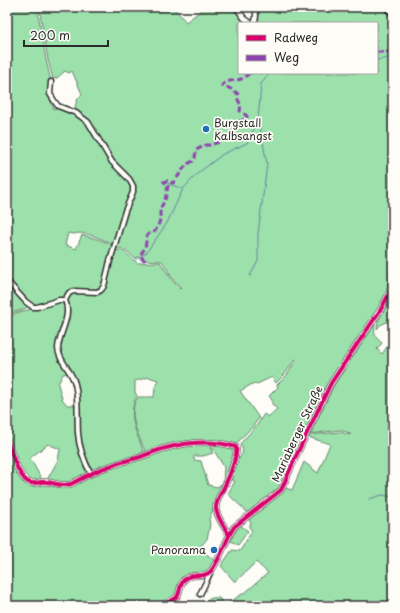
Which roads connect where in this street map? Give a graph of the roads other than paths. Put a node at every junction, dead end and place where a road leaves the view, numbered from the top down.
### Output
1 (236, 7) edge
2 (255, 7) edge
3 (385, 7) edge
4 (393, 14) edge
5 (250, 22) edge
6 (253, 22) edge
7 (51, 82) dead end
8 (393, 275) edge
9 (7, 280) edge
10 (65, 300) junction
11 (7, 440) edge
12 (91, 474) junction
13 (229, 535) junction
14 (210, 572) junction
15 (200, 594) dead end
16 (161, 606) edge

1 - 5 street
2 - 6 street
3 - 4 street
7 - 10 street
8 - 13 street, Mariaberger Straße
9 - 10 street
10 - 12 street
11 - 12 street
12 - 13 street
13 - 14 street, Mariaberger Straße
14 - 15 street, Mariaberger Straße
14 - 16 street

